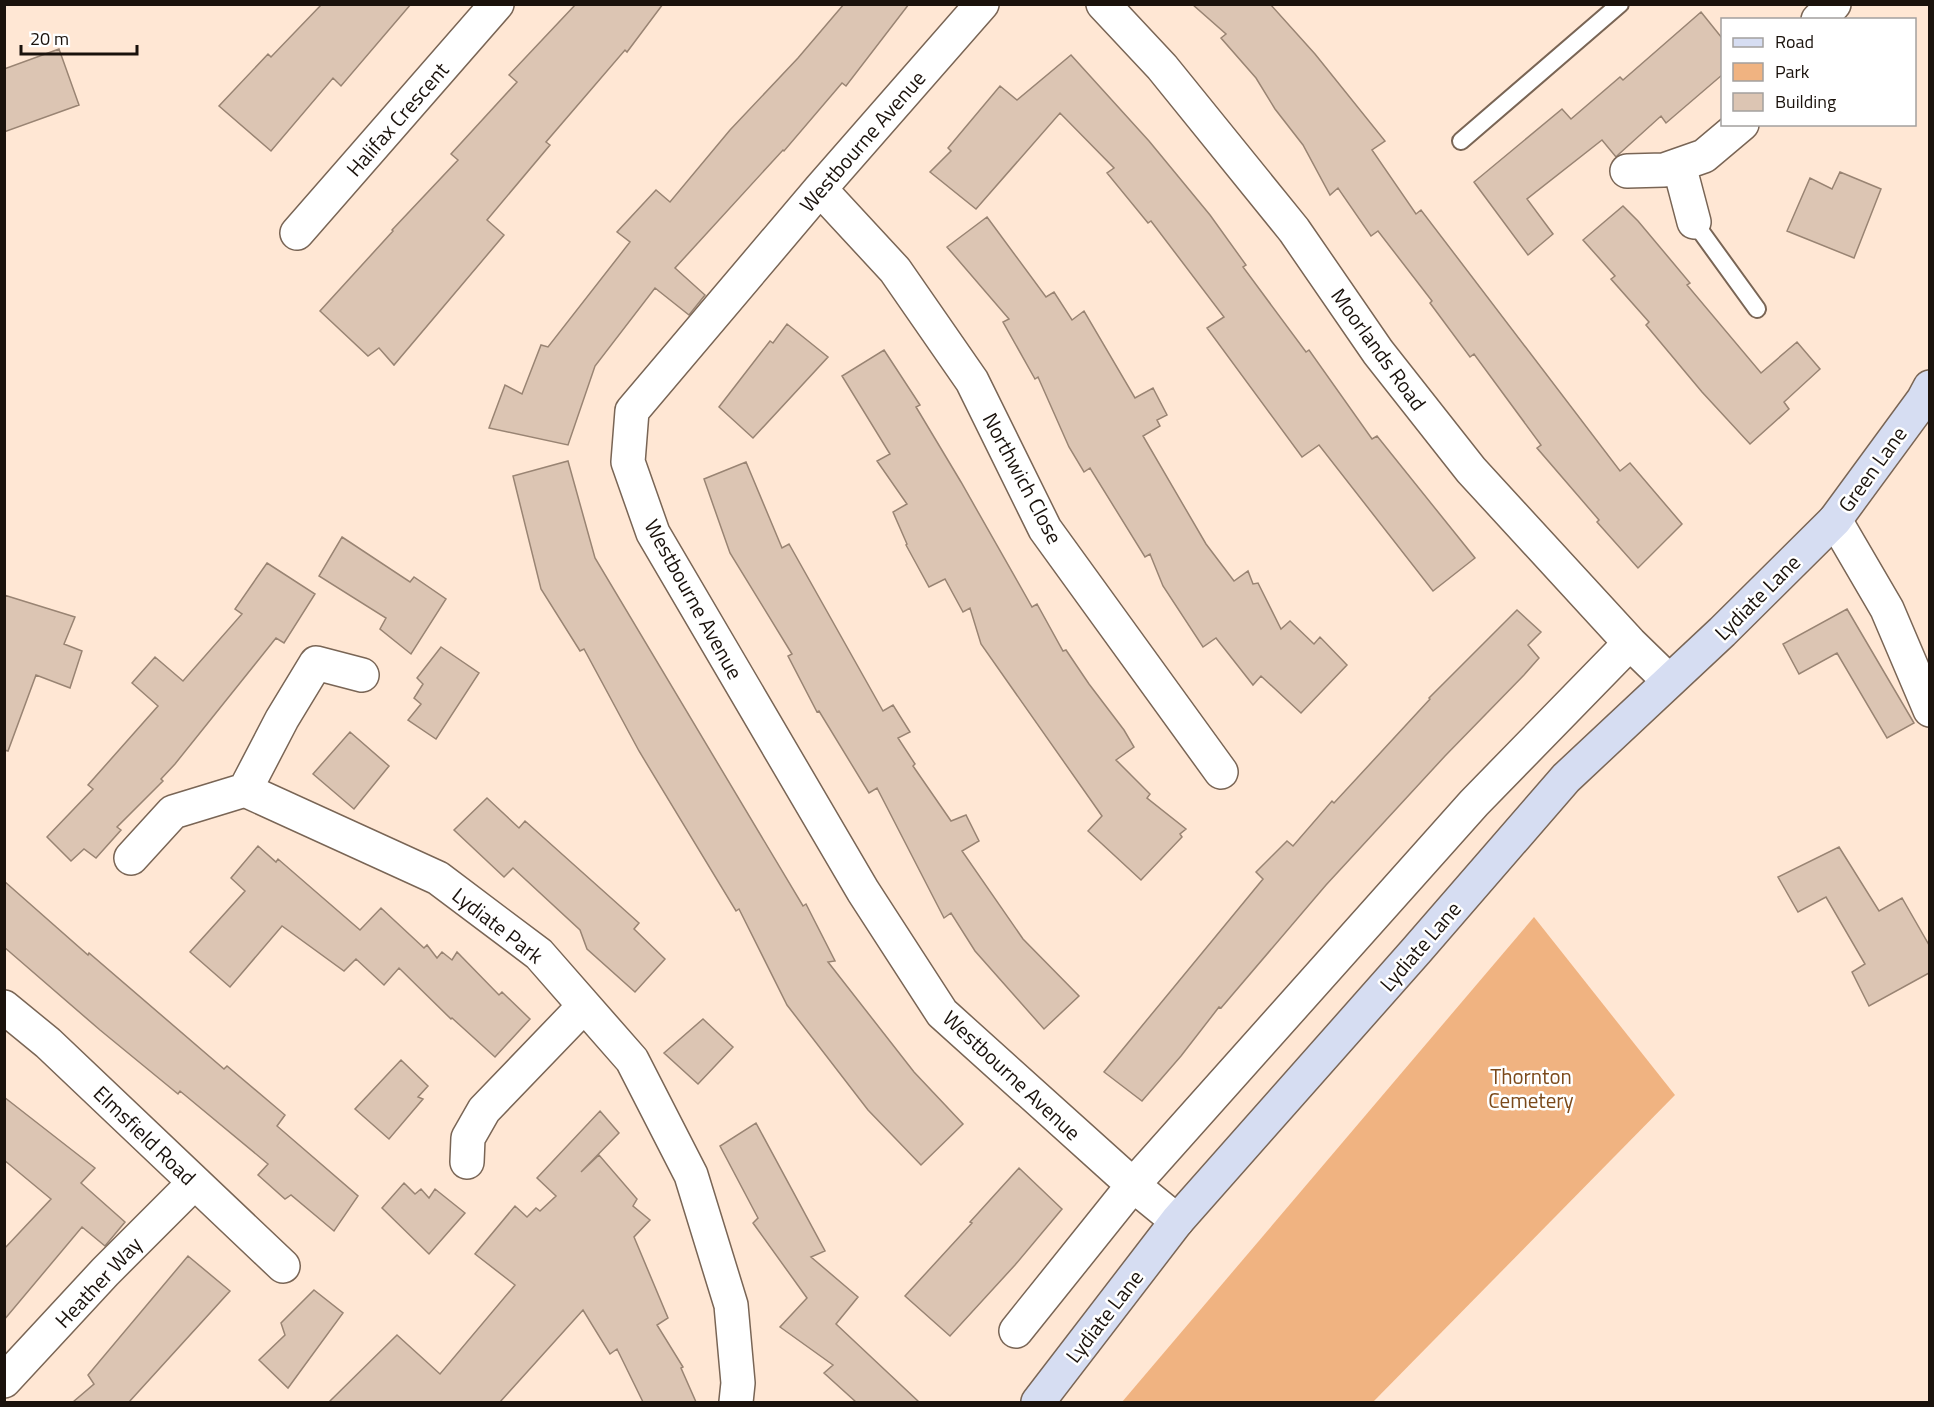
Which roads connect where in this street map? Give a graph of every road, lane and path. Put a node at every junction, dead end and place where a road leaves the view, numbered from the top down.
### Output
1 (497, 4) edge
2 (982, 4) edge
3 (1103, 4) edge
4 (1620, 4) edge
5 (1834, 4) edge
6 (1820, 18) edge
7 (1740, 126) edge
8 (1461, 141) dead end
9 (1679, 165) junction
10 (1627, 171) dead end
11 (820, 189) junction
12 (1694, 222) joint
13 (297, 233) dead end
14 (1756, 309) dead end
15 (1929, 387) edge
16 (1835, 520) junction
17 (1630, 643) junction
18 (362, 675) dead end
19 (1669, 681) junction
20 (1929, 710) edge
21 (1221, 772) dead end
22 (245, 790) junction
23 (130, 858) dead end
24 (585, 1006) junction
25 (4, 1007) edge
26 (467, 1162) dead end
27 (194, 1183) junction
28 (1133, 1185) junction
29 (1177, 1221) junction
30 (283, 1266) dead end
31 (1016, 1331) dead end
32 (4, 1382) edge
33 (736, 1402) edge
34 (1038, 1402) edge

1 - 13 street, Halifax Crescent
2 - 11 street, Westbourne Avenue
3 - 17 street, Moorlands Road
4 - 8 lane
5 - 6 street
7 - 9 street
9 - 10 street
9 - 12 street
11 - 21 street, Northwich Close
11 - 28 street, Westbourne Avenue
12 - 14 lane
15 - 16 main road, Green Lane
16 - 19 main road, Lydiate Lane
16 - 20 street
17 - 19 street, Moorlands Road
17 - 28 street
18 - 22 street
19 - 29 main road, Lydiate Lane
22 - 23 street
22 - 24 street, Lydiate Park
24 - 26 street
24 - 33 street, Lydiate Park
25 - 27 street, Elmsfield Road
27 - 30 street, Elmsfield Road
27 - 32 street, Heather Way
28 - 29 street, Westbourne Avenue
28 - 31 street
29 - 34 main road, Lydiate Lane

